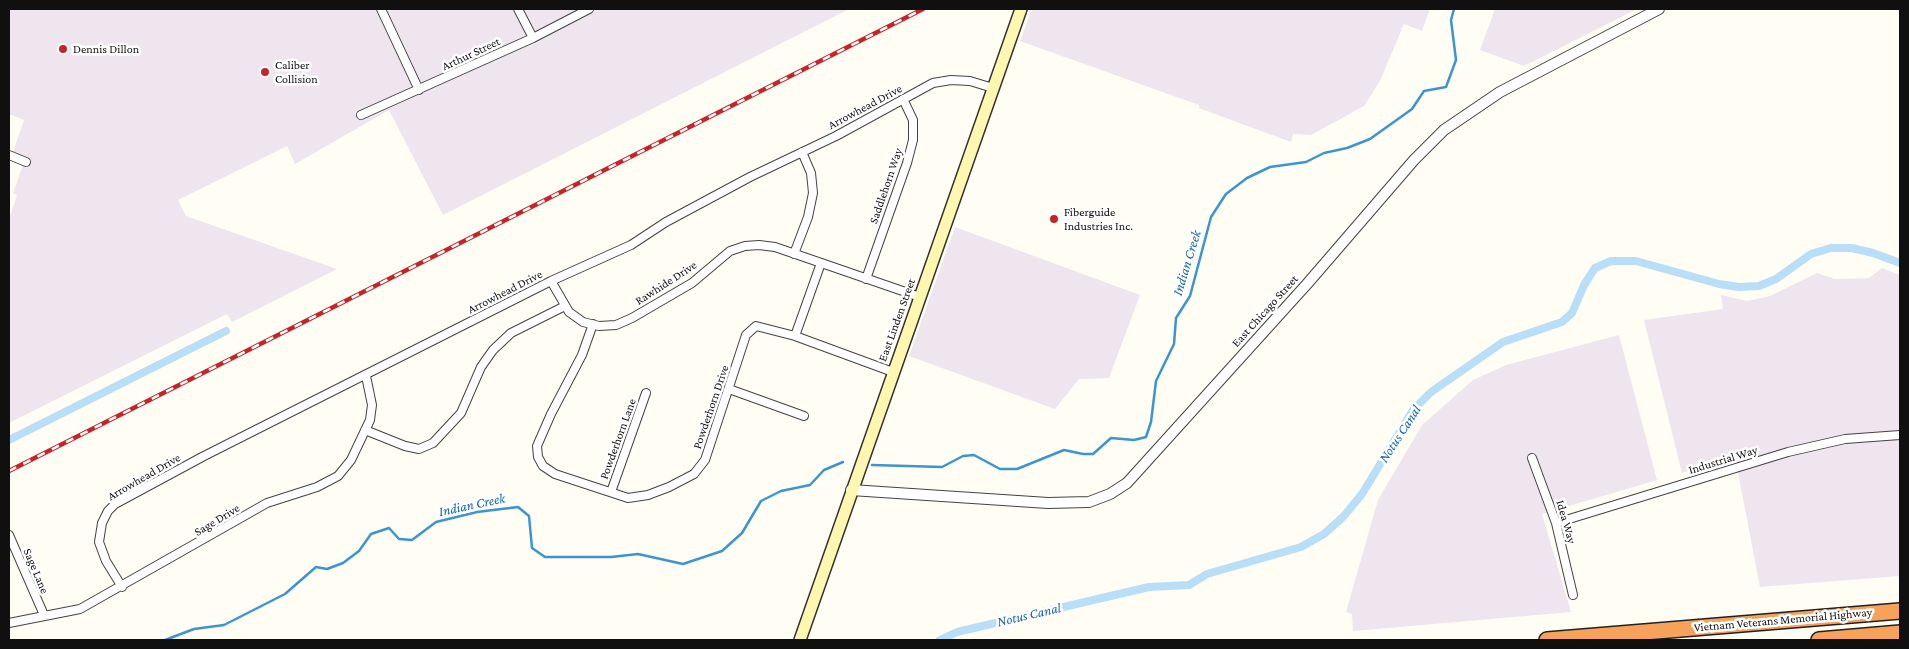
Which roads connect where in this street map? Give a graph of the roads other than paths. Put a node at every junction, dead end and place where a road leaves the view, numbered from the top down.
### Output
1 (380, 9) edge
2 (518, 9) edge
3 (589, 9) edge
4 (1021, 9) edge
5 (1659, 9) edge
6 (533, 38) junction
7 (993, 88) junction
8 (419, 90) junction
9 (903, 99) junction
10 (361, 115) dead end
11 (802, 152) junction
12 (9, 155) edge
13 (26, 162) dead end
14 (794, 254) junction
15 (821, 263) junction
16 (866, 279) junction
17 (551, 281) junction
18 (920, 298) junction
19 (565, 306) junction
20 (593, 324) junction
21 (794, 336) junction
22 (894, 372) junction
23 (366, 376) junction
24 (728, 390) junction
25 (646, 393) dead end
26 (804, 416) dead end
27 (366, 430) junction
28 (1900, 435) edge
29 (1532, 458) dead end
30 (851, 490) junction
31 (611, 492) junction
32 (1556, 523) junction
33 (9, 535) edge
34 (122, 587) junction
35 (1573, 595) dead end
36 (1900, 611) edge
37 (44, 615) junction
38 (9, 623) edge
39 (1900, 633) edge
40 (800, 640) edge
41 (1547, 640) edge
42 (1819, 640) edge

1 - 8 street
2 - 6 street
3 - 6 street, Arthur Street
4 - 7 main road, East Linden Street
5 - 30 street, East Chicago Street
6 - 8 street, Arthur Street
7 - 9 street, Arrowhead Drive
7 - 18 main road, East Linden Street
8 - 10 street, Arthur Street
9 - 11 street, Arrowhead Drive
9 - 16 street, Saddlehorn Way
11 - 14 street
11 - 17 street, Arrowhead Drive
12 - 13 street
14 - 15 street, Rawhide Drive
14 - 20 street, Rawhide Drive
15 - 16 street, Rawhide Drive
15 - 21 street
16 - 18 street, Rawhide Drive
17 - 19 street, Rawhide Drive
17 - 23 street, Arrowhead Drive
18 - 22 main road, East Linden Street
19 - 20 street, Rawhide Drive
19 - 27 street
20 - 31 street, Powderhorn Drive
21 - 22 street, Powderhorn Drive
21 - 24 street, Powderhorn Drive
22 - 30 main road, East Linden Street
23 - 27 street, Sage Drive
23 - 34 street, Arrowhead Drive
24 - 26 street
24 - 31 street, Powderhorn Drive
25 - 31 street, Powderhorn Lane
27 - 34 street, Sage Drive
28 - 32 street, Industrial Way
29 - 32 street, Idea Way
30 - 40 main road, East Linden Street
32 - 35 street, Idea Way
33 - 37 street, Sage Lane
34 - 37 street, Sage Drive
36 - 41 highway, Vietnam Veterans Memorial Highway
37 - 38 street, Sage Drive
39 - 42 highway, Vietnam Veterans Memorial Highway

